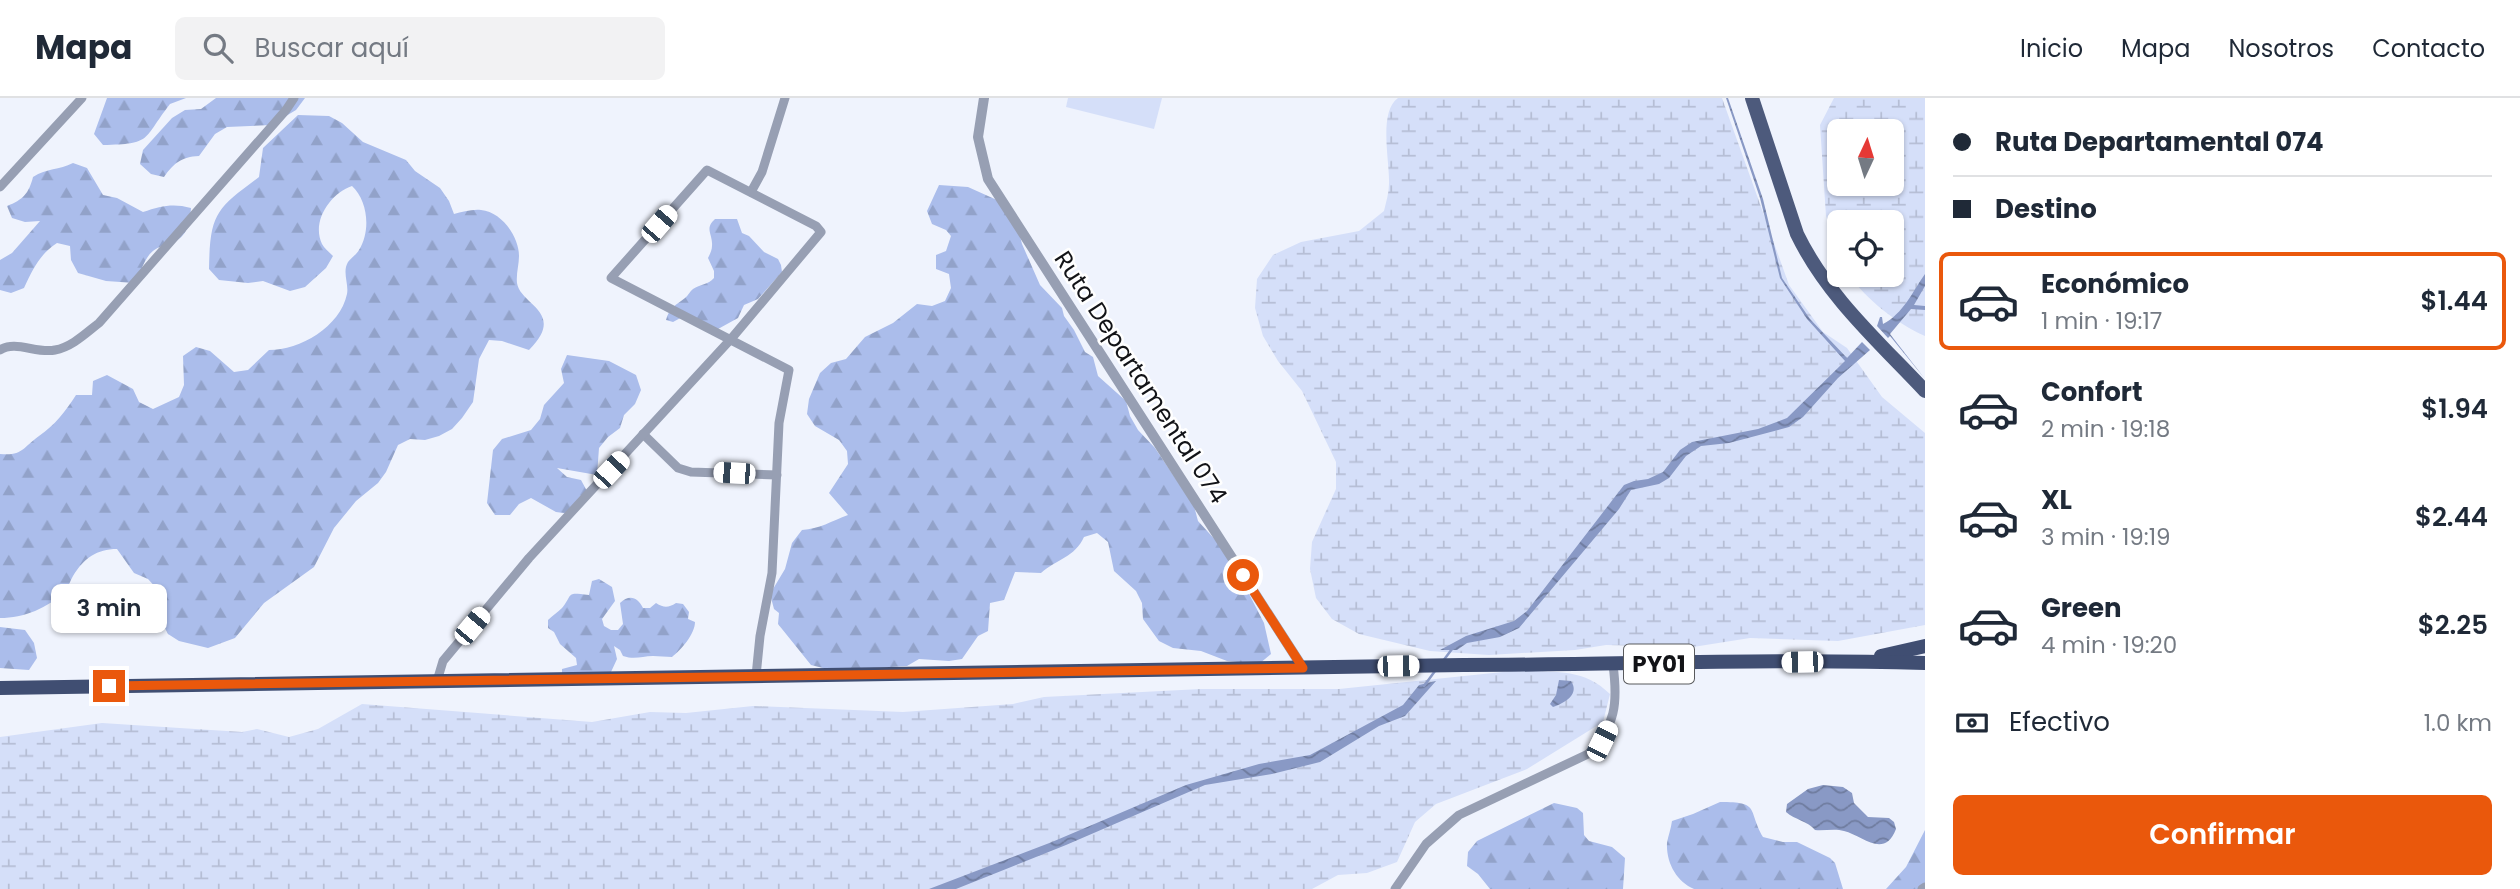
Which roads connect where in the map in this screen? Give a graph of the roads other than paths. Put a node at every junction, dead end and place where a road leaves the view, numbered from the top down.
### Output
1 (82, 98) edge
2 (294, 98) edge
3 (785, 98) edge
4 (984, 98) edge
5 (1752, 98) edge
6 (0, 187) edge
7 (751, 192) junction
8 (731, 339) junction
9 (0, 351) edge
10 (1925, 391) edge
11 (643, 434) junction
12 (777, 475) junction
13 (1925, 646) edge
14 (1856, 661) junction
15 (1925, 663) edge
16 (1613, 665) junction
17 (1303, 668) junction
18 (756, 676) junction
19 (437, 681) junction
20 (0, 688) edge
21 (1395, 889) edge

1 - 6 street
2 - 9 street
3 - 7 street
4 - 17 street, Ruta Departamental 074
5 - 10 main road
7 - 8 street
7 - 8 street
8 - 11 street
8 - 12 street
11 - 12 street
11 - 19 street
12 - 18 street
13 - 14 highway, PY01
14 - 15 highway, PY01
14 - 16 highway, PY01
16 - 17 highway, PY01
16 - 21 street
17 - 18 highway, PY01
18 - 19 highway, PY01
19 - 20 highway, PY01

